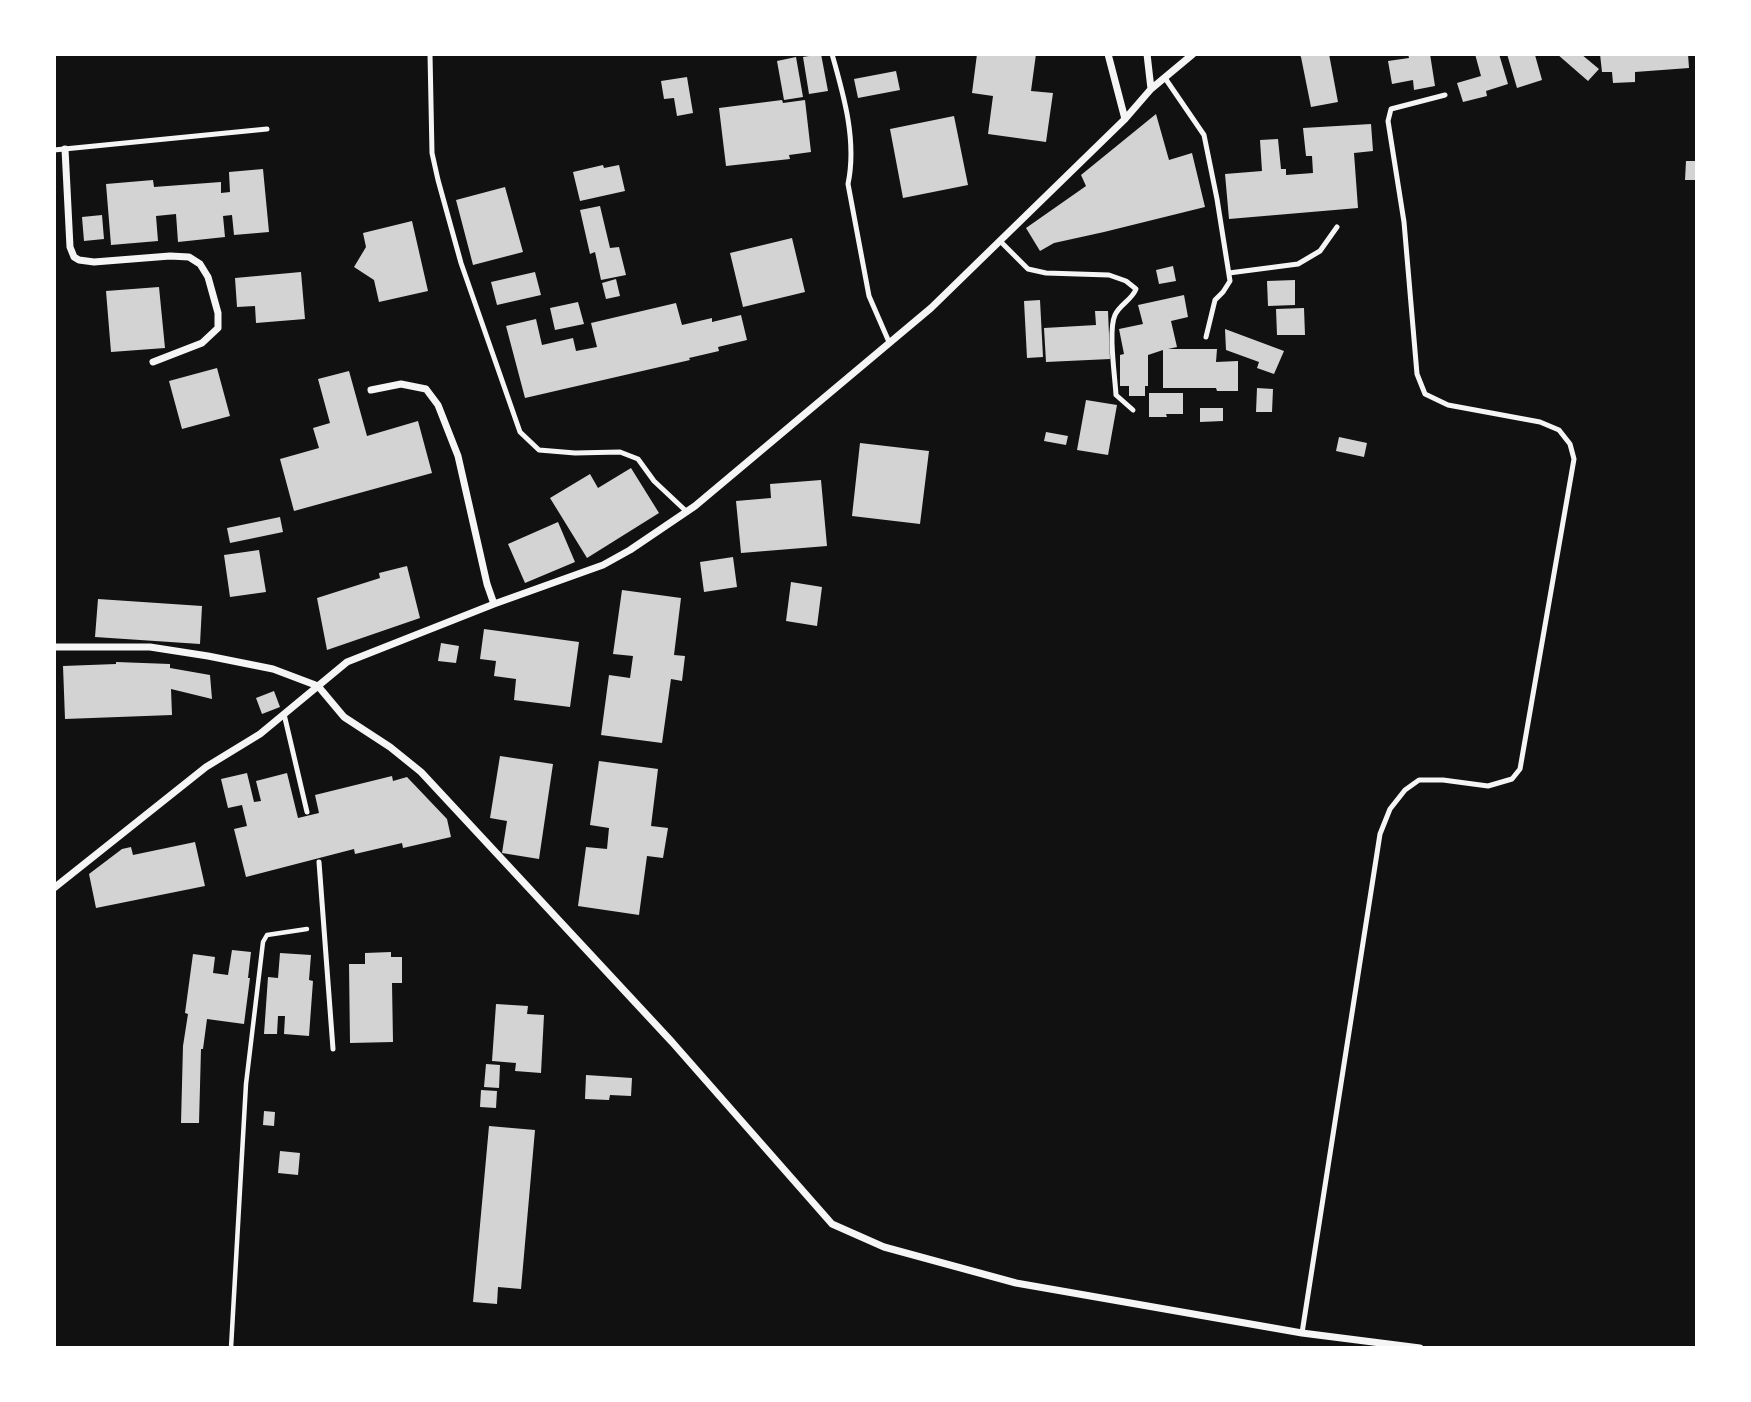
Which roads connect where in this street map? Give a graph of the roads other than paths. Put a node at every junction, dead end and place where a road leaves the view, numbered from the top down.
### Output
1 (430, 54) edge
2 (832, 54) edge
3 (1108, 54) edge
4 (1147, 54) edge
5 (1193, 54) edge
6 (1165, 78) junction
7 (1151, 89) junction
8 (1445, 95) dead end
9 (1125, 118) junction
10 (267, 129) dead end
11 (65, 149) junction
12 (54, 150) edge
13 (1337, 228) dead end
14 (1000, 241) junction
15 (1229, 273) junction
16 (1206, 337) dead end
17 (889, 342) junction
18 (153, 362) dead end
19 (371, 390) dead end
20 (1133, 410) dead end
21 (687, 512) junction
22 (495, 604) junction
23 (54, 647) edge
24 (318, 686) junction
25 (284, 714) junction
26 (307, 812) dead end
27 (319, 862) dead end
28 (54, 888) edge
29 (333, 1049) dead end
30 (1302, 1333) junction
31 (1420, 1348) edge

1 - 21 lane
2 - 17 lane
3 - 9 street
4 - 7 street
5 - 6 street
6 - 7 street
6 - 15 lane
7 - 9 street
8 - 30 lane
9 - 14 street
10 - 11 lane
11 - 12 lane
11 - 18 street
13 - 15 lane
14 - 17 street
14 - 20 lane
15 - 16 lane
17 - 21 street
19 - 22 street
21 - 22 street
22 - 24 street
23 - 24 street
24 - 25 street
24 - 30 street
25 - 26 lane
25 - 28 street
27 - 29 lane
30 - 31 street

